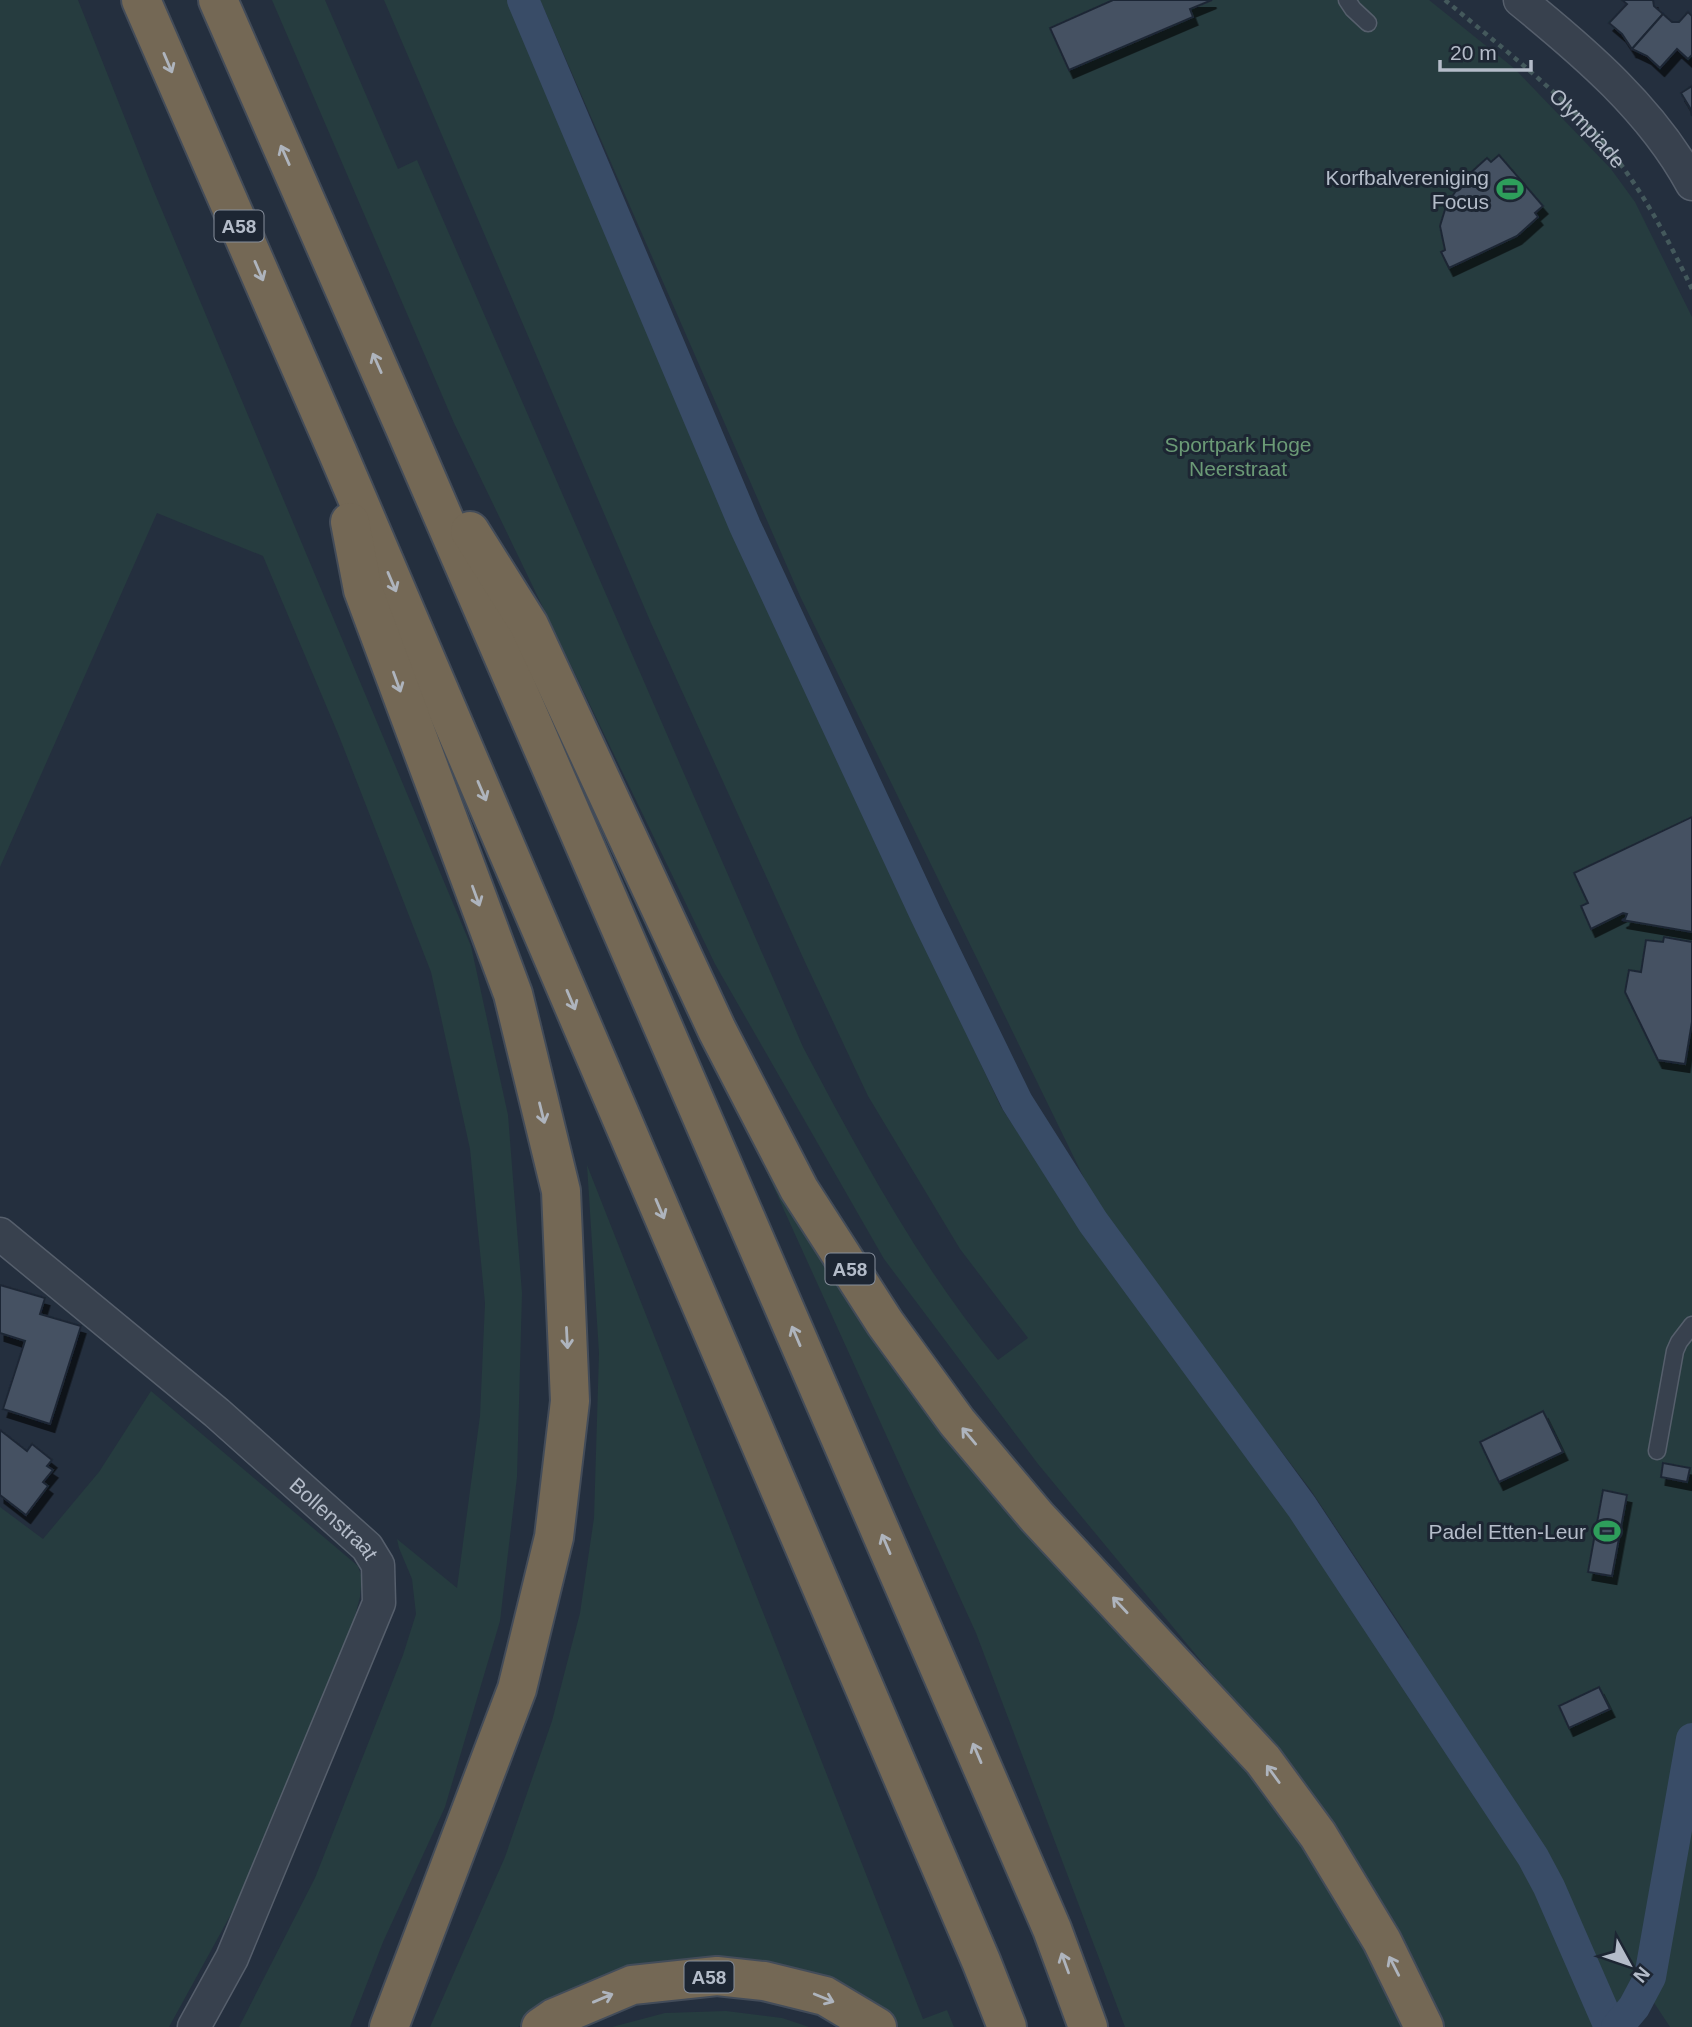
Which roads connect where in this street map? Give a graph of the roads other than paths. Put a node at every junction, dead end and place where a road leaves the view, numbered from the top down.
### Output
1 (141, 0) edge
2 (218, 0) edge
3 (1347, 0) edge
4 (1520, 0) edge
5 (1368, 23) dead end
6 (1692, 184) edge
7 (404, 426) junction
8 (337, 451) junction
9 (0, 1234) edge
10 (1692, 1325) edge
11 (1657, 1451) dead end
12 (194, 2027) edge
13 (389, 2027) edge
14 (541, 2027) edge
15 (877, 2027) edge
16 (1007, 2027) edge
17 (1088, 2027) edge
18 (1424, 2027) edge

1 -> 8 highway, A58
7 -> 2 highway, A58
3 - 5 lane
4 - 6 street
17 -> 7 highway, A58
18 -> 7 highway, A58
8 -> 13 highway, A58
8 -> 16 highway, A58
9 - 12 street, Bollenstraat
10 - 11 lane
14 -> 15 highway, A58

